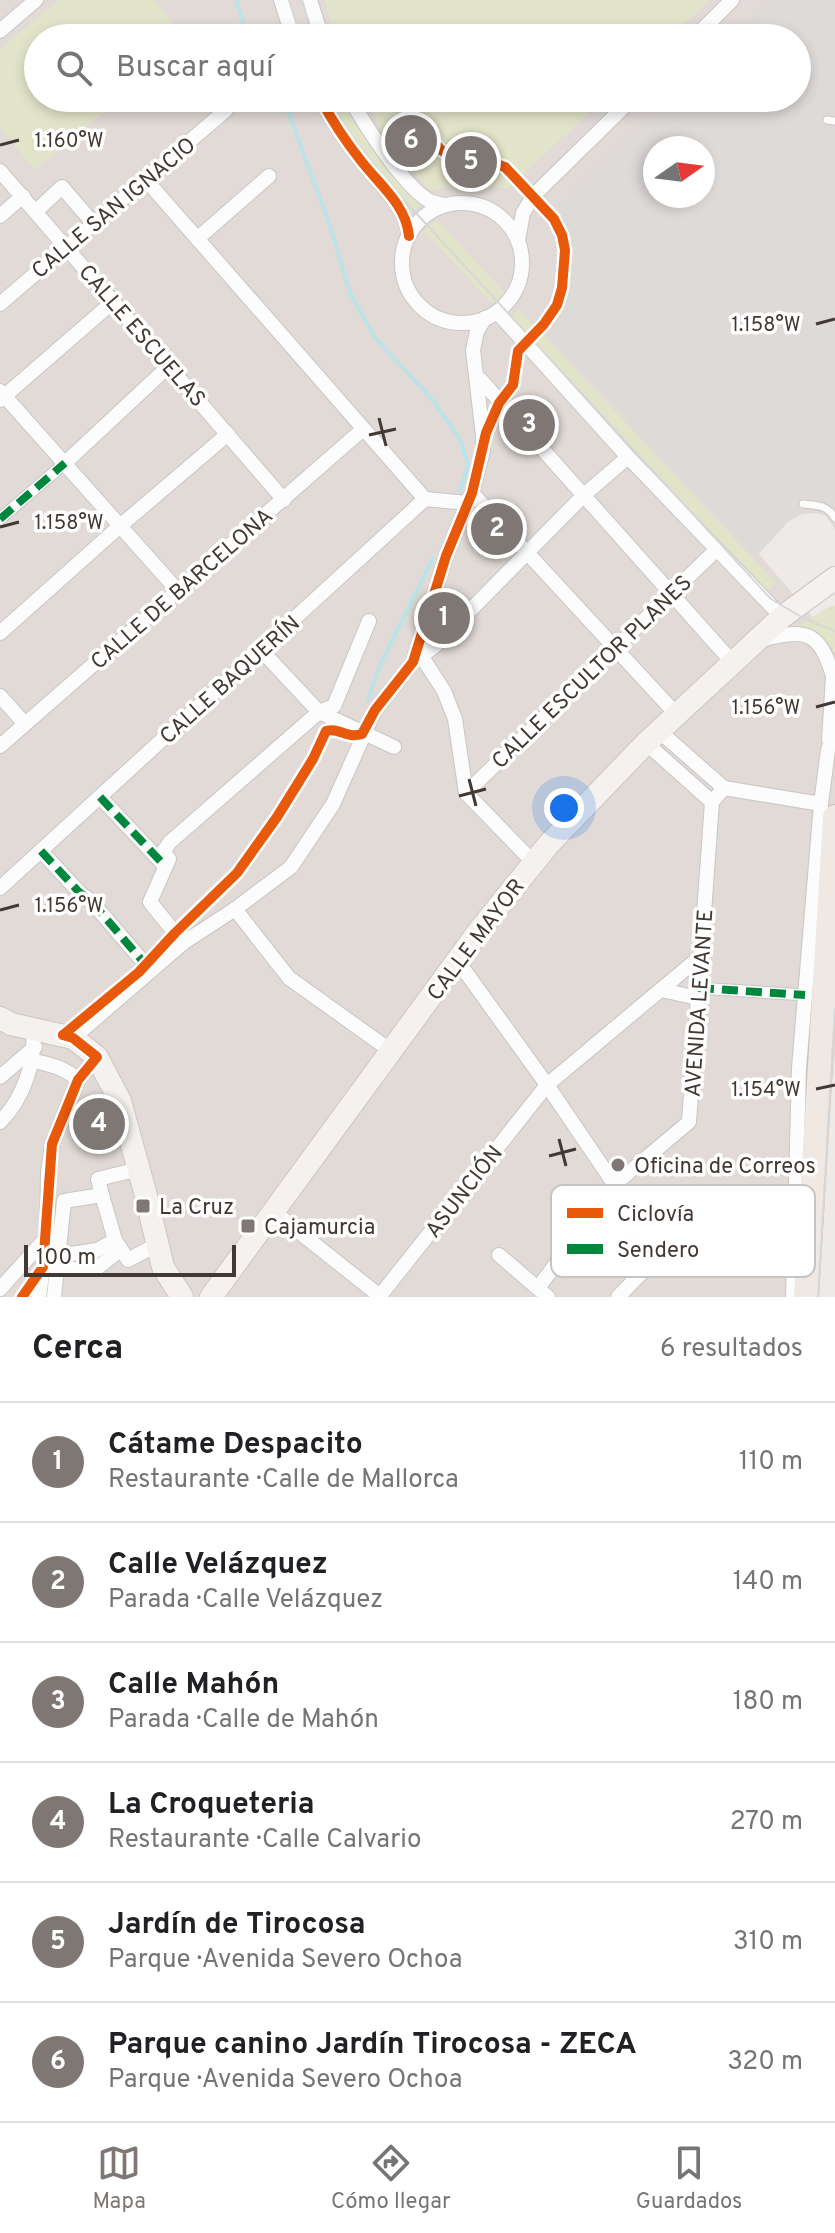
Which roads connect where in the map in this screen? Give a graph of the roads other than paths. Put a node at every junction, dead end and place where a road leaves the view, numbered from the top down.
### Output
1 (36, 0) edge
2 (281, 0) edge
3 (310, 0) edge
4 (732, 0) edge
5 (289, 24) edge
6 (318, 24) edge
7 (708, 24) edge
8 (0, 31) edge
9 (224, 112) edge
10 (328, 112) edge
11 (359, 112) edge
12 (619, 112) edge
13 (0, 171) edge
14 (269, 176) dead end
15 (146, 180) junction
16 (23, 196) junction
17 (533, 196) junction
18 (446, 205) junction
19 (487, 209) junction
20 (36, 211) junction
21 (0, 216) edge
22 (93, 223) junction
23 (409, 236) junction
24 (197, 239) junction
25 (518, 242) junction
26 (66, 246) junction
27 (114, 301) junction
28 (0, 304) edge
29 (491, 315) junction
30 (445, 321) junction
31 (473, 350) junction
32 (170, 365) junction
33 (477, 375) junction
34 (2, 396) edge
35 (499, 403) junction
36 (481, 415) junction
37 (362, 430) junction
38 (228, 434) junction
39 (628, 457) junction
40 (65, 463) junction
41 (584, 495) junction
42 (470, 498) junction
43 (425, 499) junction
44 (284, 500) junction
45 (803, 504) dead end
46 (835, 518) edge
47 (0, 519) edge
48 (120, 526) junction
49 (717, 549) junction
50 (528, 553) junction
51 (835, 578) edge
52 (178, 591) junction
53 (671, 594) junction
54 (835, 595) edge
55 (782, 617) junction
56 (369, 621) dead end
57 (0, 633) edge
58 (756, 641) junction
59 (615, 648) junction
60 (261, 650) junction
61 (417, 660) junction
62 (733, 663) junction
63 (834, 679) edge
64 (0, 696) edge
65 (319, 712) junction
66 (677, 715) junction
67 (25, 724) junction
68 (835, 732) edge
69 (362, 734) junction
70 (653, 737) junction
71 (0, 746) edge
72 (394, 747) dead end
73 (828, 750) junction
74 (724, 788) junction
75 (466, 793) junction
76 (100, 797) junction
77 (712, 802) junction
78 (828, 810) edge
79 (41, 851) junction
80 (534, 863) junction
81 (165, 866) junction
82 (0, 888) edge
83 (235, 909) junction
84 (183, 943) junction
85 (701, 956) junction
86 (457, 960) junction
87 (151, 971) junction
88 (661, 990) junction
89 (698, 993) junction
90 (805, 995) junction
91 (0, 1018) edge
92 (73, 1038) junction
93 (33, 1046) junction
94 (391, 1051) junction
95 (97, 1057) junction
96 (0, 1077) edge
97 (78, 1080) junction
98 (547, 1085) junction
99 (0, 1122) edge
100 (139, 1169) junction
101 (615, 1184) joint
102 (796, 1185) edge
103 (811, 1185) edge
104 (102, 1195) junction
105 (274, 1212) junction
106 (47, 1237) junction
107 (118, 1245) junction
108 (156, 1245) junction
109 (499, 1255) dead end
110 (57, 1263) junction
111 (638, 1277) edge
112 (794, 1277) edge
113 (807, 1277) edge
114 (0, 1289) edge
115 (543, 1293) edge
116 (39, 1297) edge
117 (54, 1297) edge
118 (182, 1297) edge
119 (211, 1297) edge
120 (380, 1297) edge
121 (618, 1297) edge
122 (793, 1297) edge
123 (806, 1297) edge

1 - 8 street
2 - 5 street
3 - 6 street
4 - 7 street
9 - 15 street, CALLE SAN IGNACIO
10 - 23 street
11 - 18 street
12 - 17 street
13 - 16 street, CALLE ESCUELAS
14 - 24 street
15 - 22 street, CALLE SAN IGNACIO
15 - 24 street
16 - 20 street, CALLE ESCUELAS
16 - 21 street
17 - 19 street
17 - 25 street
18 - 19 street
18 - 23 street
19 - 25 street
20 - 22 street
20 - 26 street, CALLE ESCUELAS
22 - 26 street, CALLE SAN IGNACIO
23 - 30 street
24 - 37 street
25 - 29 street
26 - 27 street, CALLE ESCUELAS
26 - 28 street, CALLE SAN IGNACIO
27 - 32 street, CALLE ESCUELAS
27 - 34 street
29 - 30 street
29 - 31 street
29 - 39 street
30 - 31 street
31 - 33 street
32 - 38 street, CALLE ESCUELAS
32 - 40 street
33 - 35 street
33 - 36 street
34 - 40 street
35 - 36 street
35 - 41 street
36 - 42 street
37 - 43 street
37 - 44 street, CALLE DE BARCELONA
38 - 44 street, CALLE ESCUELAS
38 - 48 street
39 - 41 street
39 - 49 street
40 - 47 street
40 - 48 street
41 - 50 street
41 - 53 street
42 - 43 street
42 - 50 street
42 - 61 street
43 - 60 street, CALLE BAQUERÍN
44 - 52 street, CALLE DE BARCELONA
45 - 46 lane
48 - 52 street
48 - 57 street
49 - 53 street, CALLE ESCULTOR PLANES
49 - 55 street
50 - 59 street
50 - 61 street
51 - 55 main road
52 - 67 street, CALLE DE BARCELONA
53 - 59 street, CALLE ESCULTOR PLANES
53 - 62 street
54 - 55 main road
55 - 58 main road, CALLE MAYOR
56 - 65 street
58 - 62 main road, CALLE MAYOR
58 - 63 street
59 - 66 street
59 - 75 street, CALLE ESCULTOR PLANES
60 - 65 street
60 - 76 street, CALLE BAQUERÍN
61 - 69 street
61 - 75 street
62 - 66 main road, CALLE MAYOR
63 - 73 street
64 - 67 street
65 - 69 street
65 - 81 street
66 - 70 main road, CALLE MAYOR
67 - 71 street, CALLE DE BARCELONA
68 - 73 street
69 - 72 street
69 - 83 street
70 - 74 street
70 - 77 street
70 - 80 main road, CALLE MAYOR
73 - 78 street
74 - 77 street
74 - 78 street
75 - 80 street
76 - 79 street, CALLE BAQUERÍN
76 - 81 street
77 - 85 street, AVENIDA LEVANTE
78 - 90 street
78 - 103 main road
79 - 82 street, CALLE BAQUERÍN
79 - 87 street
80 - 86 main road, CALLE MAYOR
81 - 84 street
83 - 84 street
83 - 94 street
84 - 87 street
85 - 88 street, ASUNCIÓN
85 - 89 street, AVENIDA LEVANTE
86 - 94 main road, CALLE MAYOR
86 - 98 street
87 - 92 street
88 - 89 street
88 - 98 street, ASUNCIÓN
89 - 90 street
89 - 101 street, AVENIDA LEVANTE
90 - 102 street
91 - 93 main road
92 - 93 main road
92 - 95 main road
93 - 96 street
93 - 97 street
93 - 99 street
94 - 105 main road, CALLE MAYOR
95 - 97 street
95 - 100 main road
97 - 106 street
98 - 101 street
98 - 120 street, ASUNCIÓN
100 - 104 street
100 - 108 main road
104 - 107 street
104 - 110 street
105 - 119 main road, CALLE MAYOR
105 - 120 street
106 - 114 street
106 - 116 street
107 - 108 street
107 - 110 street
108 - 118 main road
109 - 115 street
110 - 117 street
111 - 121 street
112 - 122 street
113 - 123 main road

